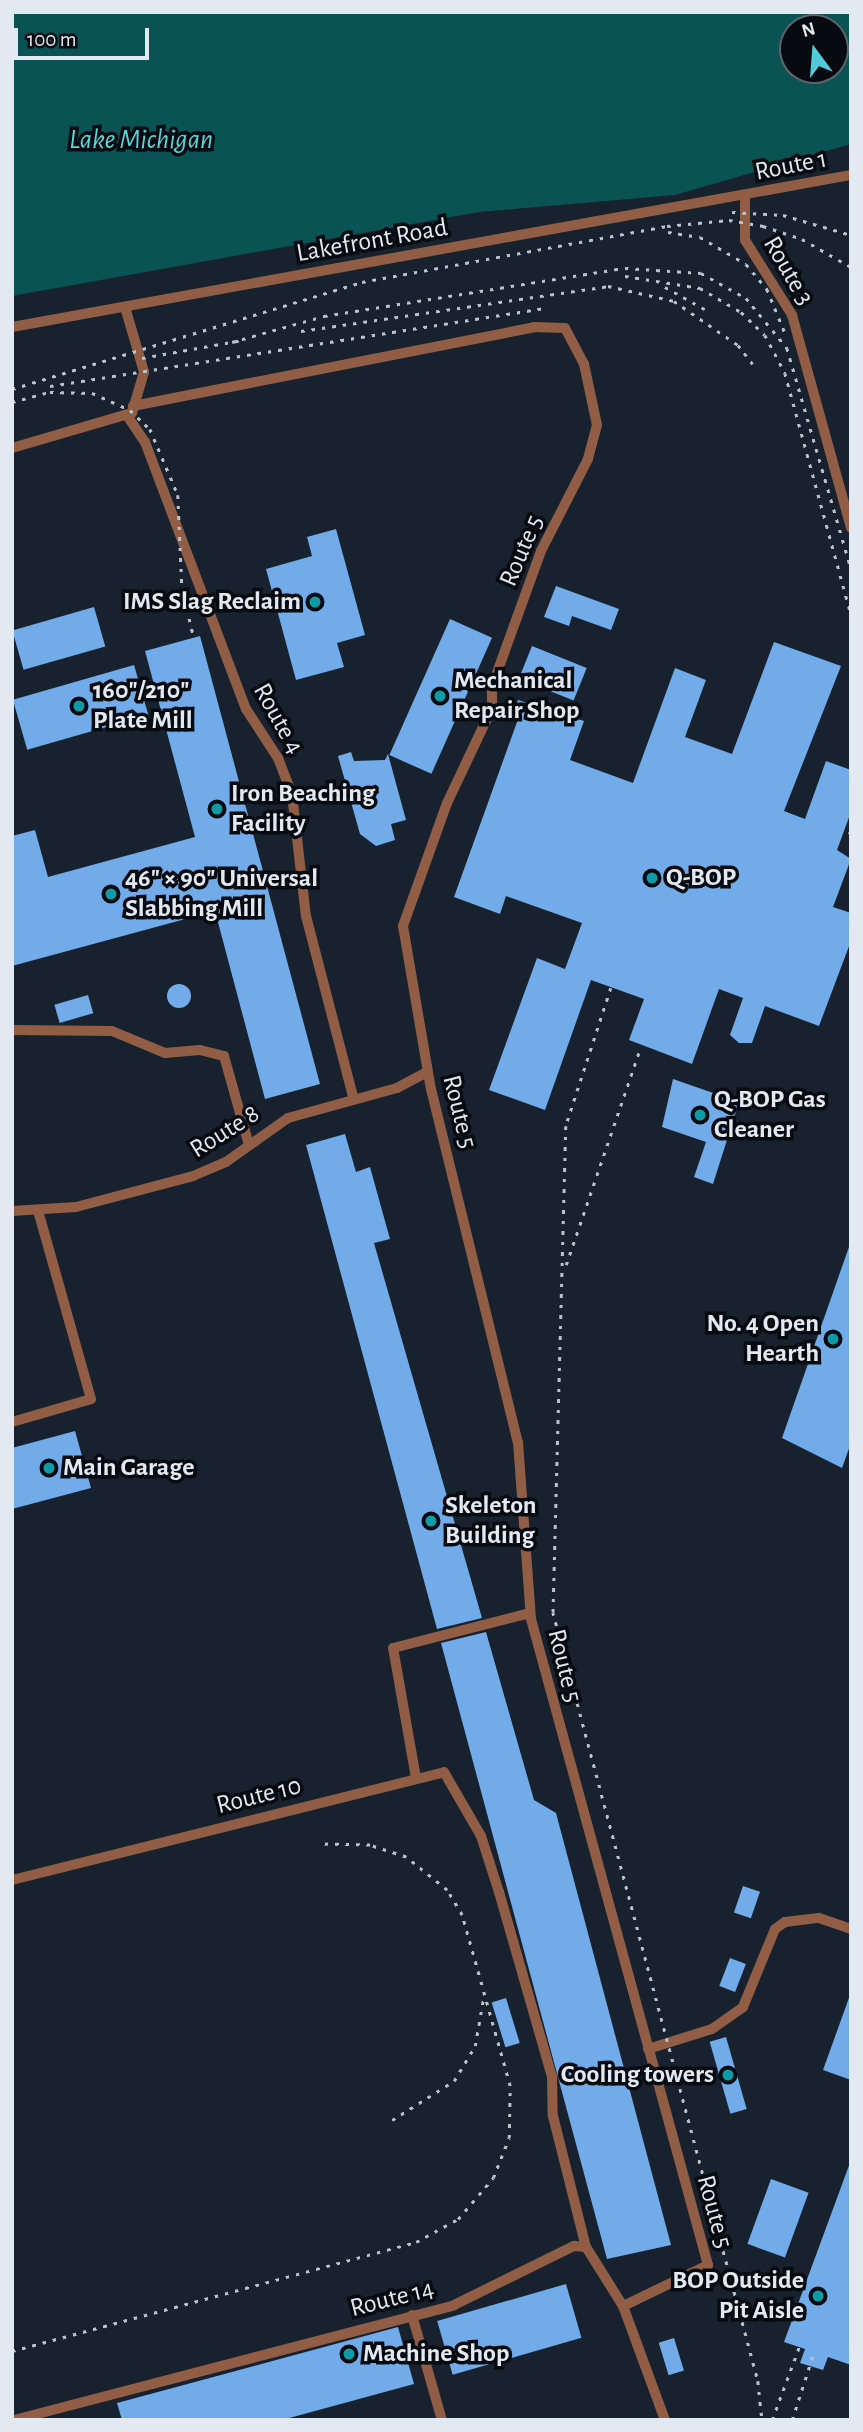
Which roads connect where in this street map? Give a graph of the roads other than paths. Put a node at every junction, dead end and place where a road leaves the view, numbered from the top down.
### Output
1 (851, 175) edge
2 (742, 197) junction
3 (125, 307) junction
4 (12, 327) edge
5 (133, 406) junction
6 (128, 417) junction
7 (12, 448) edge
8 (851, 528) edge
9 (12, 1030) edge
10 (427, 1072) junction
11 (353, 1096) junction
12 (249, 1145) junction
13 (12, 1211) edge
14 (38, 1211) junction
15 (12, 1422) edge
16 (530, 1613) junction
17 (416, 1779) junction
18 (12, 1880) edge
19 (851, 1929) edge
20 (648, 2049) junction
21 (586, 2247) junction
22 (623, 2306) junction
23 (412, 2315) junction
24 (14, 2420) edge
25 (442, 2420) edge
26 (665, 2420) edge

1 - 2 street, Route 1
2 - 3 street, Lakefront Road
2 - 8 street, Route 3
3 - 4 street, Lakefront Road
3 - 5 street
5 - 6 street
5 - 10 street, Route 5
6 - 7 street
6 - 11 street, Route 4
9 - 12 street
10 - 11 street, Route 8
10 - 16 street, Route 5
11 - 12 street, Route 8
12 - 14 street, Route 8
13 - 14 street, Route 8
14 - 15 street
16 - 17 street
16 - 20 street, Route 5
17 - 18 street, Route 10
17 - 21 street, Route 10
19 - 20 street
20 - 22 street, Route 5
21 - 22 street
21 - 23 street, Route 14
22 - 26 street
23 - 24 street, Route 14
23 - 25 street

